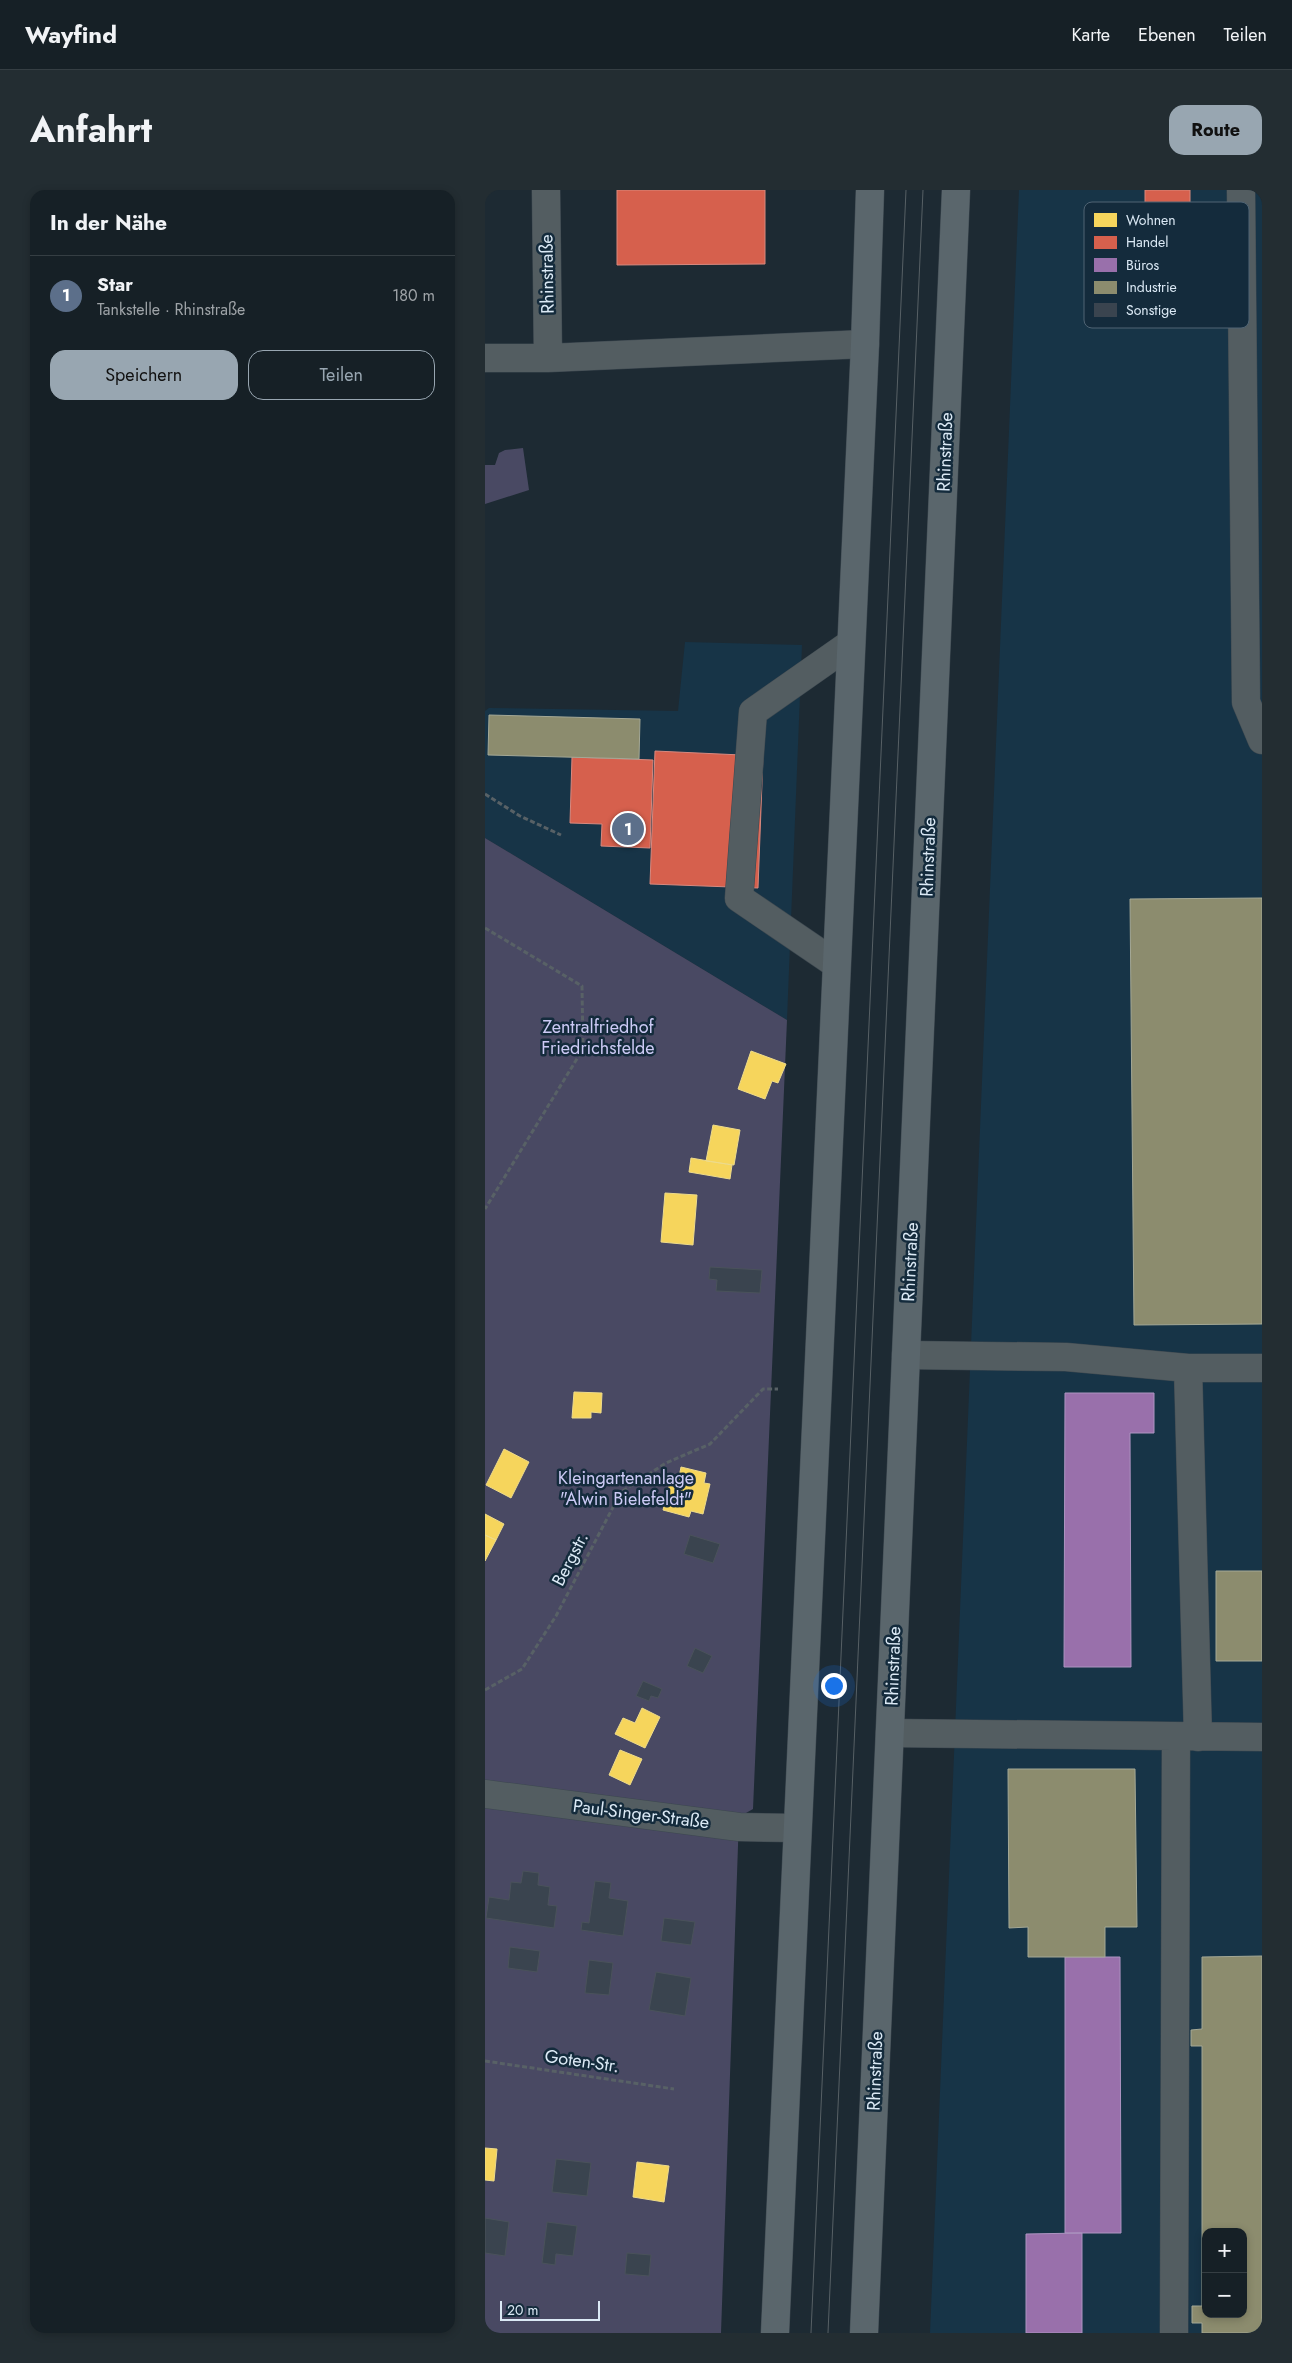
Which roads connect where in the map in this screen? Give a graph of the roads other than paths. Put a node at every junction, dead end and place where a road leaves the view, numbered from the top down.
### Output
1 (545, 190) edge
2 (870, 190) edge
3 (956, 190) edge
4 (1242, 328) edge
5 (865, 344) junction
6 (485, 358) edge
7 (548, 358) junction
8 (850, 644) junction
9 (1262, 740) edge
10 (836, 964) junction
11 (906, 1355) junction
12 (1188, 1368) junction
13 (1262, 1368) edge
14 (890, 1733) junction
15 (1187, 1737) junction
16 (1262, 1737) edge
17 (485, 1794) edge
18 (797, 1828) junction
19 (775, 2333) edge
20 (863, 2333) edge
21 (1174, 2333) edge

1 - 7 street, Rhinstraße
2 - 5 main road
3 - 11 main road, Rhinstraße
4 - 9 street
5 - 7 street
5 - 8 main road
6 - 7 street
8 - 10 main road
8 - 10 street
10 - 18 main road
11 - 12 street
11 - 14 main road, Rhinstraße
12 - 13 street
12 - 15 street
14 - 15 street
14 - 20 main road, Rhinstraße
15 - 16 street
15 - 21 street
17 - 18 street, Paul-Singer-Straße
18 - 19 main road

